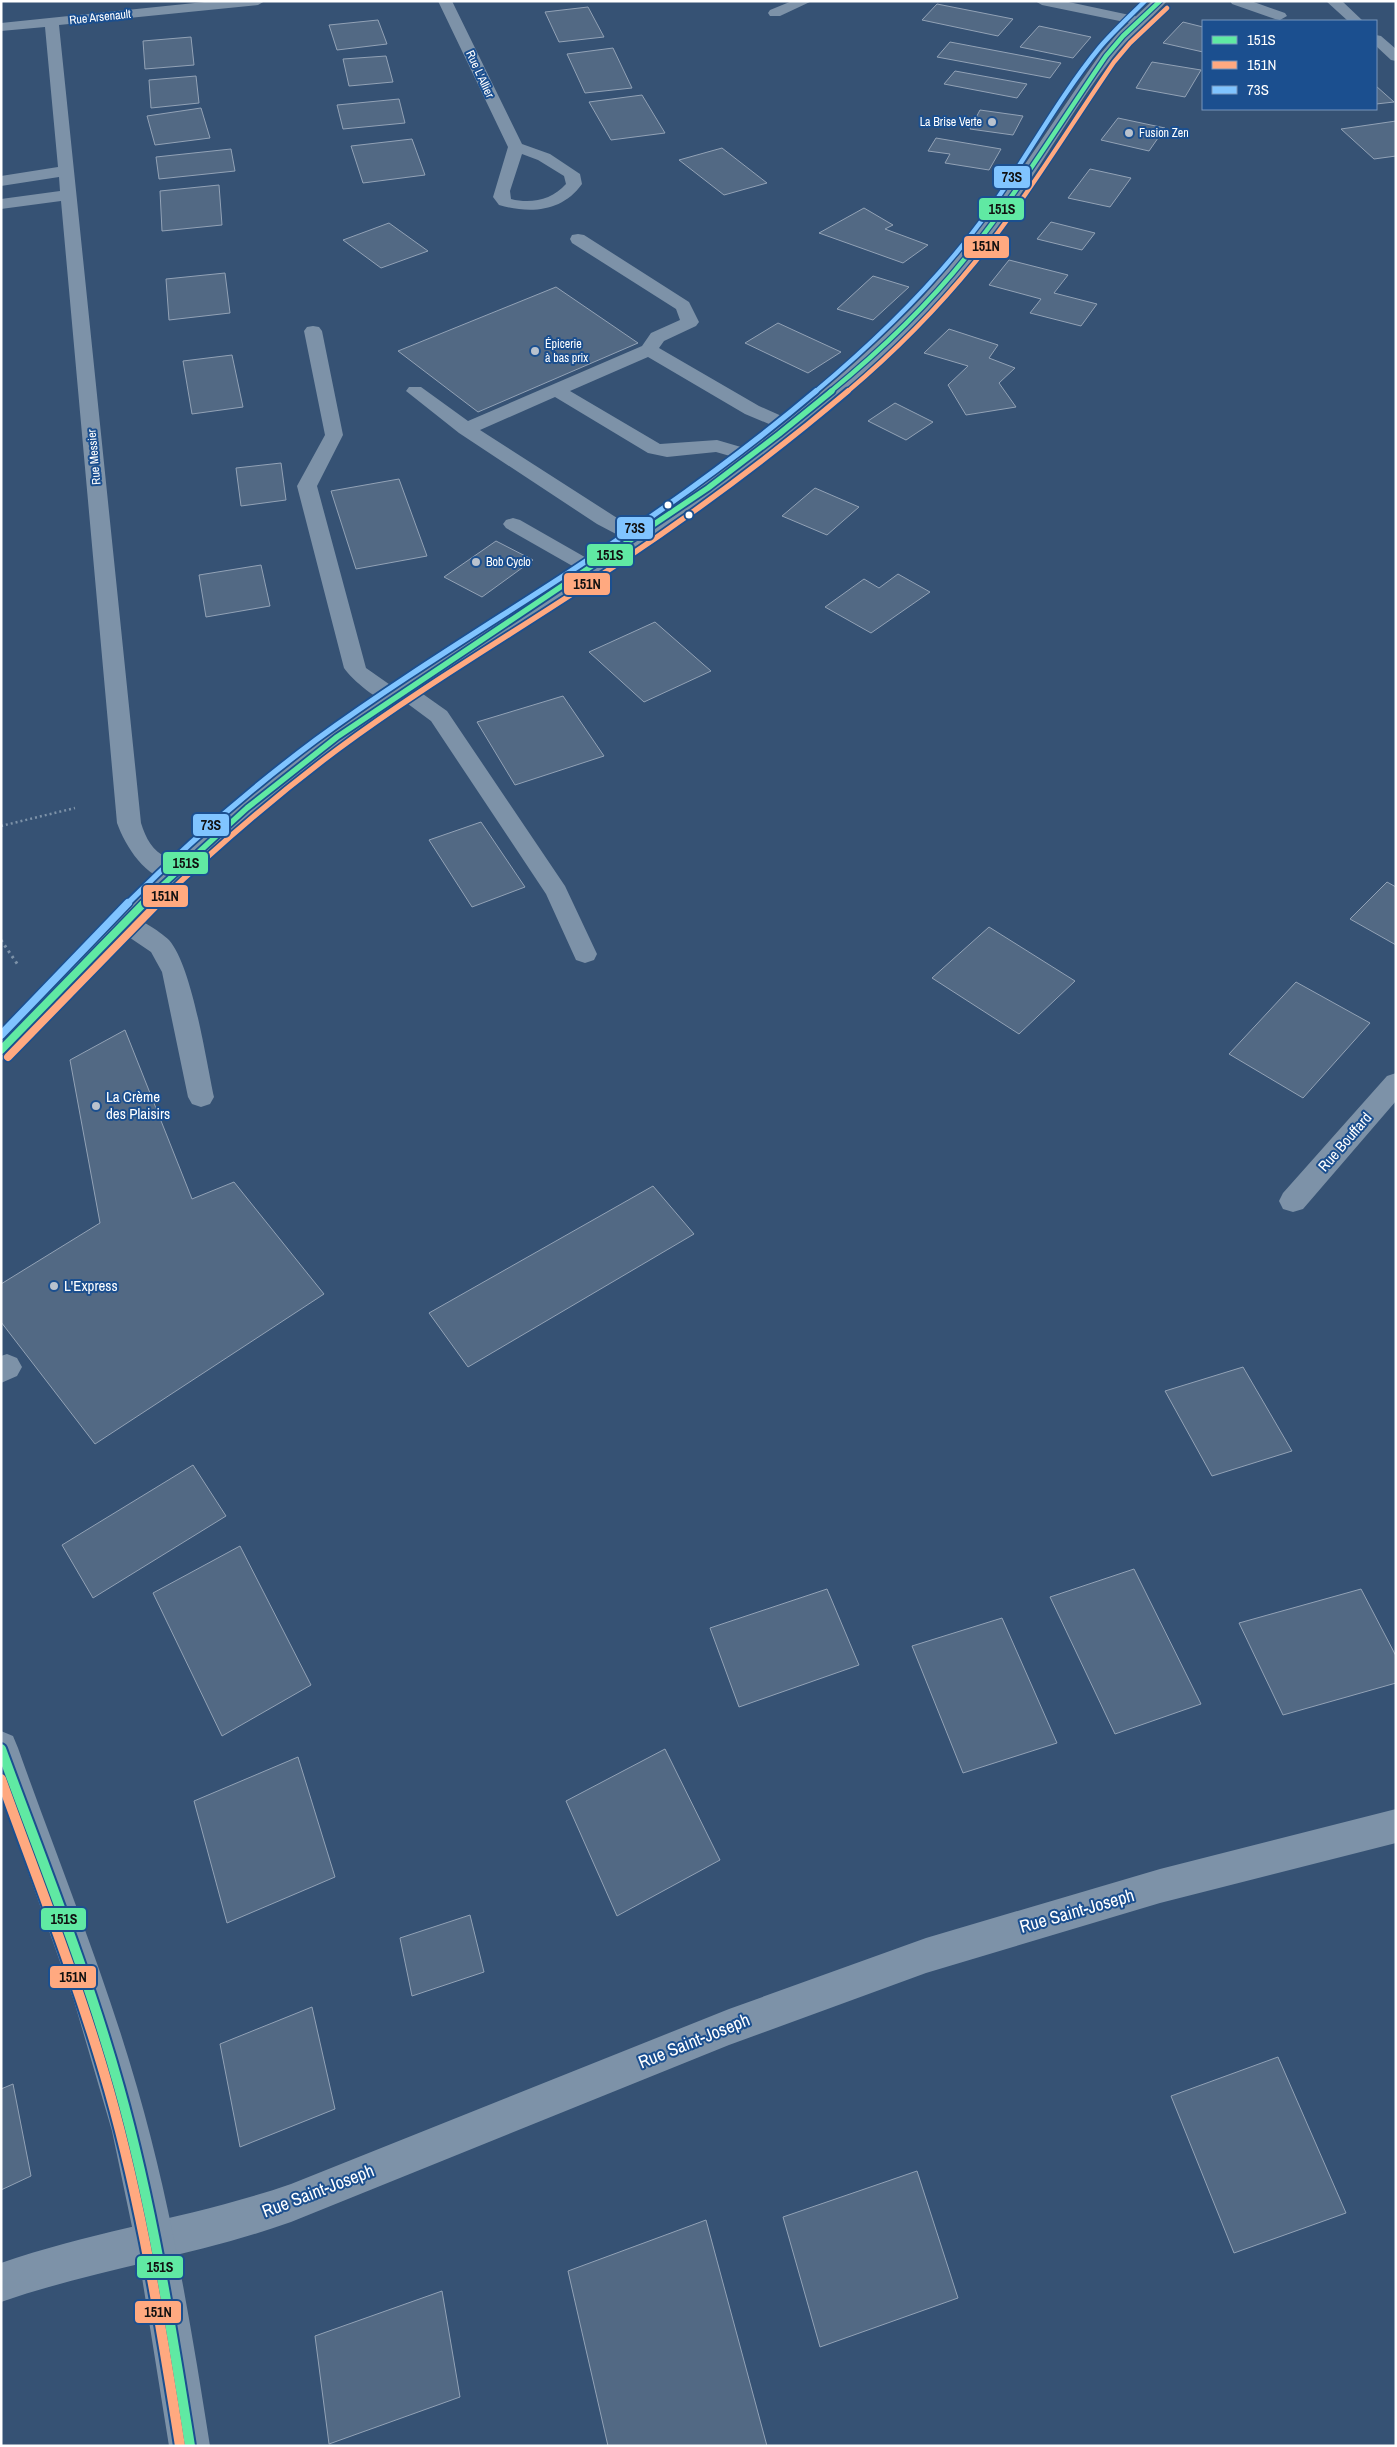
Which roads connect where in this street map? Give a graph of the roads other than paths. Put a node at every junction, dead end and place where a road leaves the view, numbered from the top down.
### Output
1 (258, 1) edge
2 (445, 1) edge
3 (806, 1) edge
4 (1042, 1) edge
5 (1237, 1) edge
6 (1333, 1) edge
7 (1158, 2) edge
8 (774, 13) dead end
9 (1280, 16) dead end
10 (1355, 20) edge
11 (1139, 21) junction
12 (52, 22) junction
13 (1, 27) edge
14 (1377, 40) edge
15 (1396, 57) edge
16 (516, 147) junction
17 (66, 171) junction
18 (1, 181) edge
19 (69, 195) junction
20 (1, 204) edge
21 (578, 239) dead end
22 (313, 331) dead end
23 (648, 350) junction
24 (555, 390) junction
25 (415, 391) dead end
26 (788, 426) junction
27 (466, 429) junction
28 (751, 456) junction
29 (513, 524) dead end
30 (635, 538) junction
31 (590, 568) junction
32 (400, 695) junction
33 (174, 873) junction
34 (123, 921) junction
35 (585, 954) dead end
36 (1, 1050) edge
37 (1396, 1083) edge
38 (201, 1097) dead end
39 (1293, 1201) dead end
40 (1, 1748) edge
41 (1396, 1826) edge
42 (156, 2241) junction
43 (1, 2283) edge
44 (190, 2446) edge

1 - 12 street, Rue Arsenault
2 - 16 street, Rue L'Allier
3 - 8 street
4 - 11 street
5 - 9 street
6 - 10 street
7 - 11 street
11 - 26 street
12 - 13 street, Rue Arsenault
12 - 17 street, Rue Messier
14 - 15 street
16 - 16 street
17 - 18 street
17 - 19 street, Rue Messier
19 - 20 street
19 - 33 street, Rue Messier
21 - 23 street
22 - 32 street
23 - 24 street
23 - 26 street
24 - 27 street
24 - 28 street
25 - 27 street
26 - 28 street
27 - 30 street
28 - 30 street
29 - 31 street
30 - 31 street
31 - 32 street
32 - 33 street
32 - 35 street
33 - 34 street
34 - 36 street
34 - 38 street
37 - 39 street, Rue Bouffard
40 - 42 street
41 - 42 street, Rue Saint-Joseph
42 - 43 street, Rue Saint-Joseph
42 - 44 street

